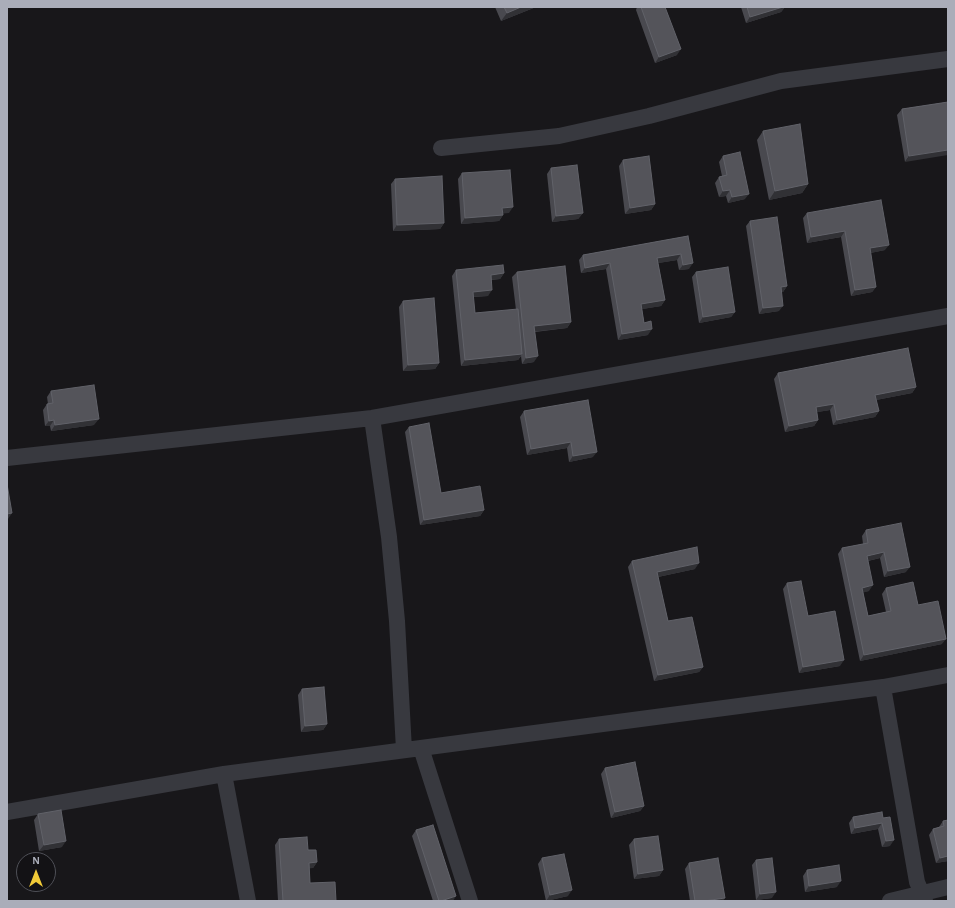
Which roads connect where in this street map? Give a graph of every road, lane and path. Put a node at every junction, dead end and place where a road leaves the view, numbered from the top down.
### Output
1 (948, 59) edge
2 (441, 148) dead end
3 (948, 316) edge
4 (372, 418) junction
5 (7, 458) edge
6 (948, 675) edge
7 (883, 687) junction
8 (421, 748) junction
9 (404, 750) junction
10 (224, 774) junction
11 (7, 812) edge
12 (948, 887) edge
13 (923, 897) edge
14 (248, 901) edge
15 (470, 901) edge
16 (890, 901) edge

1 - 2 street
3 - 4 street
4 - 5 street
4 - 9 street
6 - 7 street
7 - 8 street
7 - 13 street
8 - 9 street
8 - 15 street
9 - 10 street
10 - 11 street
10 - 14 street
12 - 13 street
13 - 16 street

